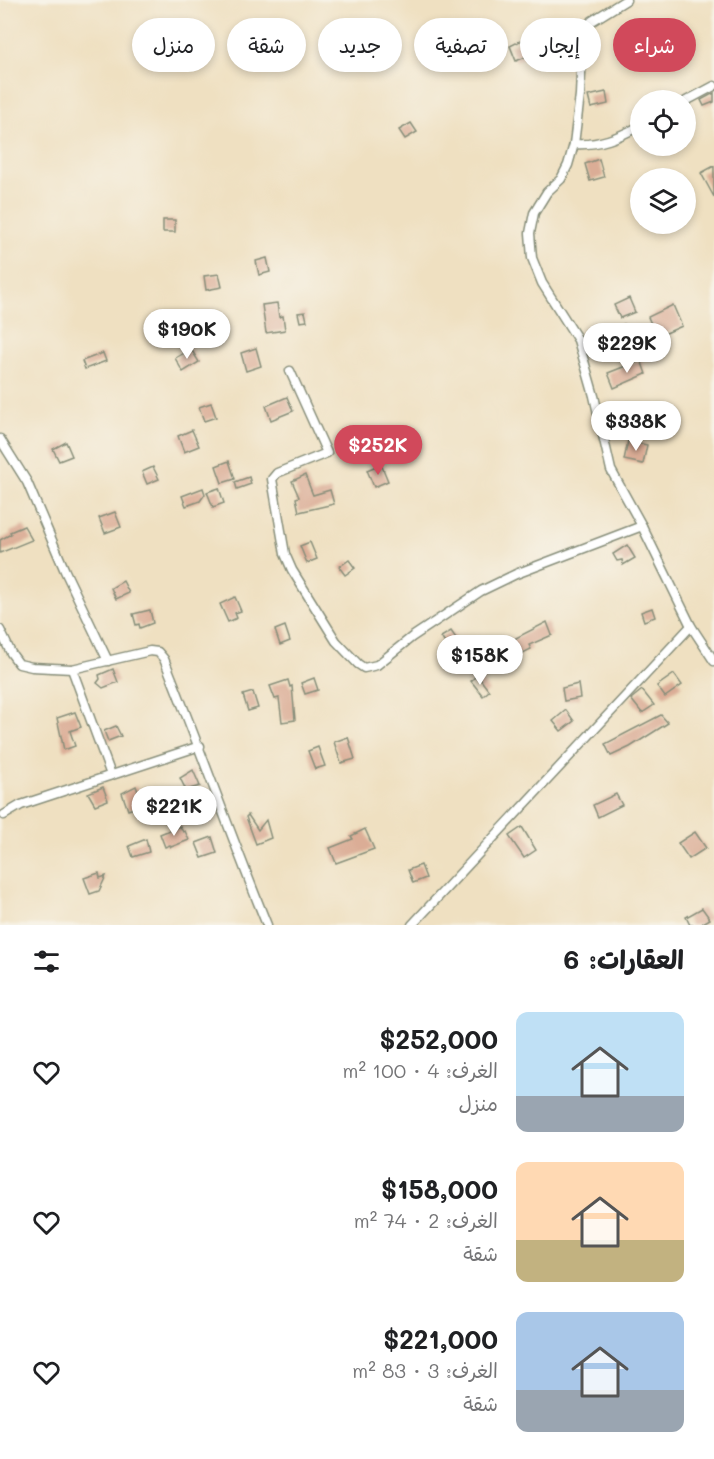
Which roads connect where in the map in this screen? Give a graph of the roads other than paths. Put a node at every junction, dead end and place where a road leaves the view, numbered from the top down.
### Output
1 (626, 0) edge
2 (714, 86) edge
3 (696, 96) edge
4 (630, 131) edge
5 (574, 144) junction
6 (291, 371) dead end
7 (0, 439) edge
8 (642, 526) junction
9 (691, 626) junction
10 (0, 630) edge
11 (108, 661) junction
12 (714, 661) edge
13 (72, 669) junction
14 (200, 746) junction
15 (111, 775) junction
16 (4, 815) dead end
17 (267, 925) edge
18 (412, 925) edge

1 - 5 street
2 - 3 street
4 - 5 street
5 - 8 street
6 - 8 street
7 - 11 street
8 - 9 street
9 - 12 street
9 - 18 street
10 - 13 street
11 - 13 street
11 - 14 street
13 - 15 street
14 - 15 street
14 - 17 street
15 - 16 street

